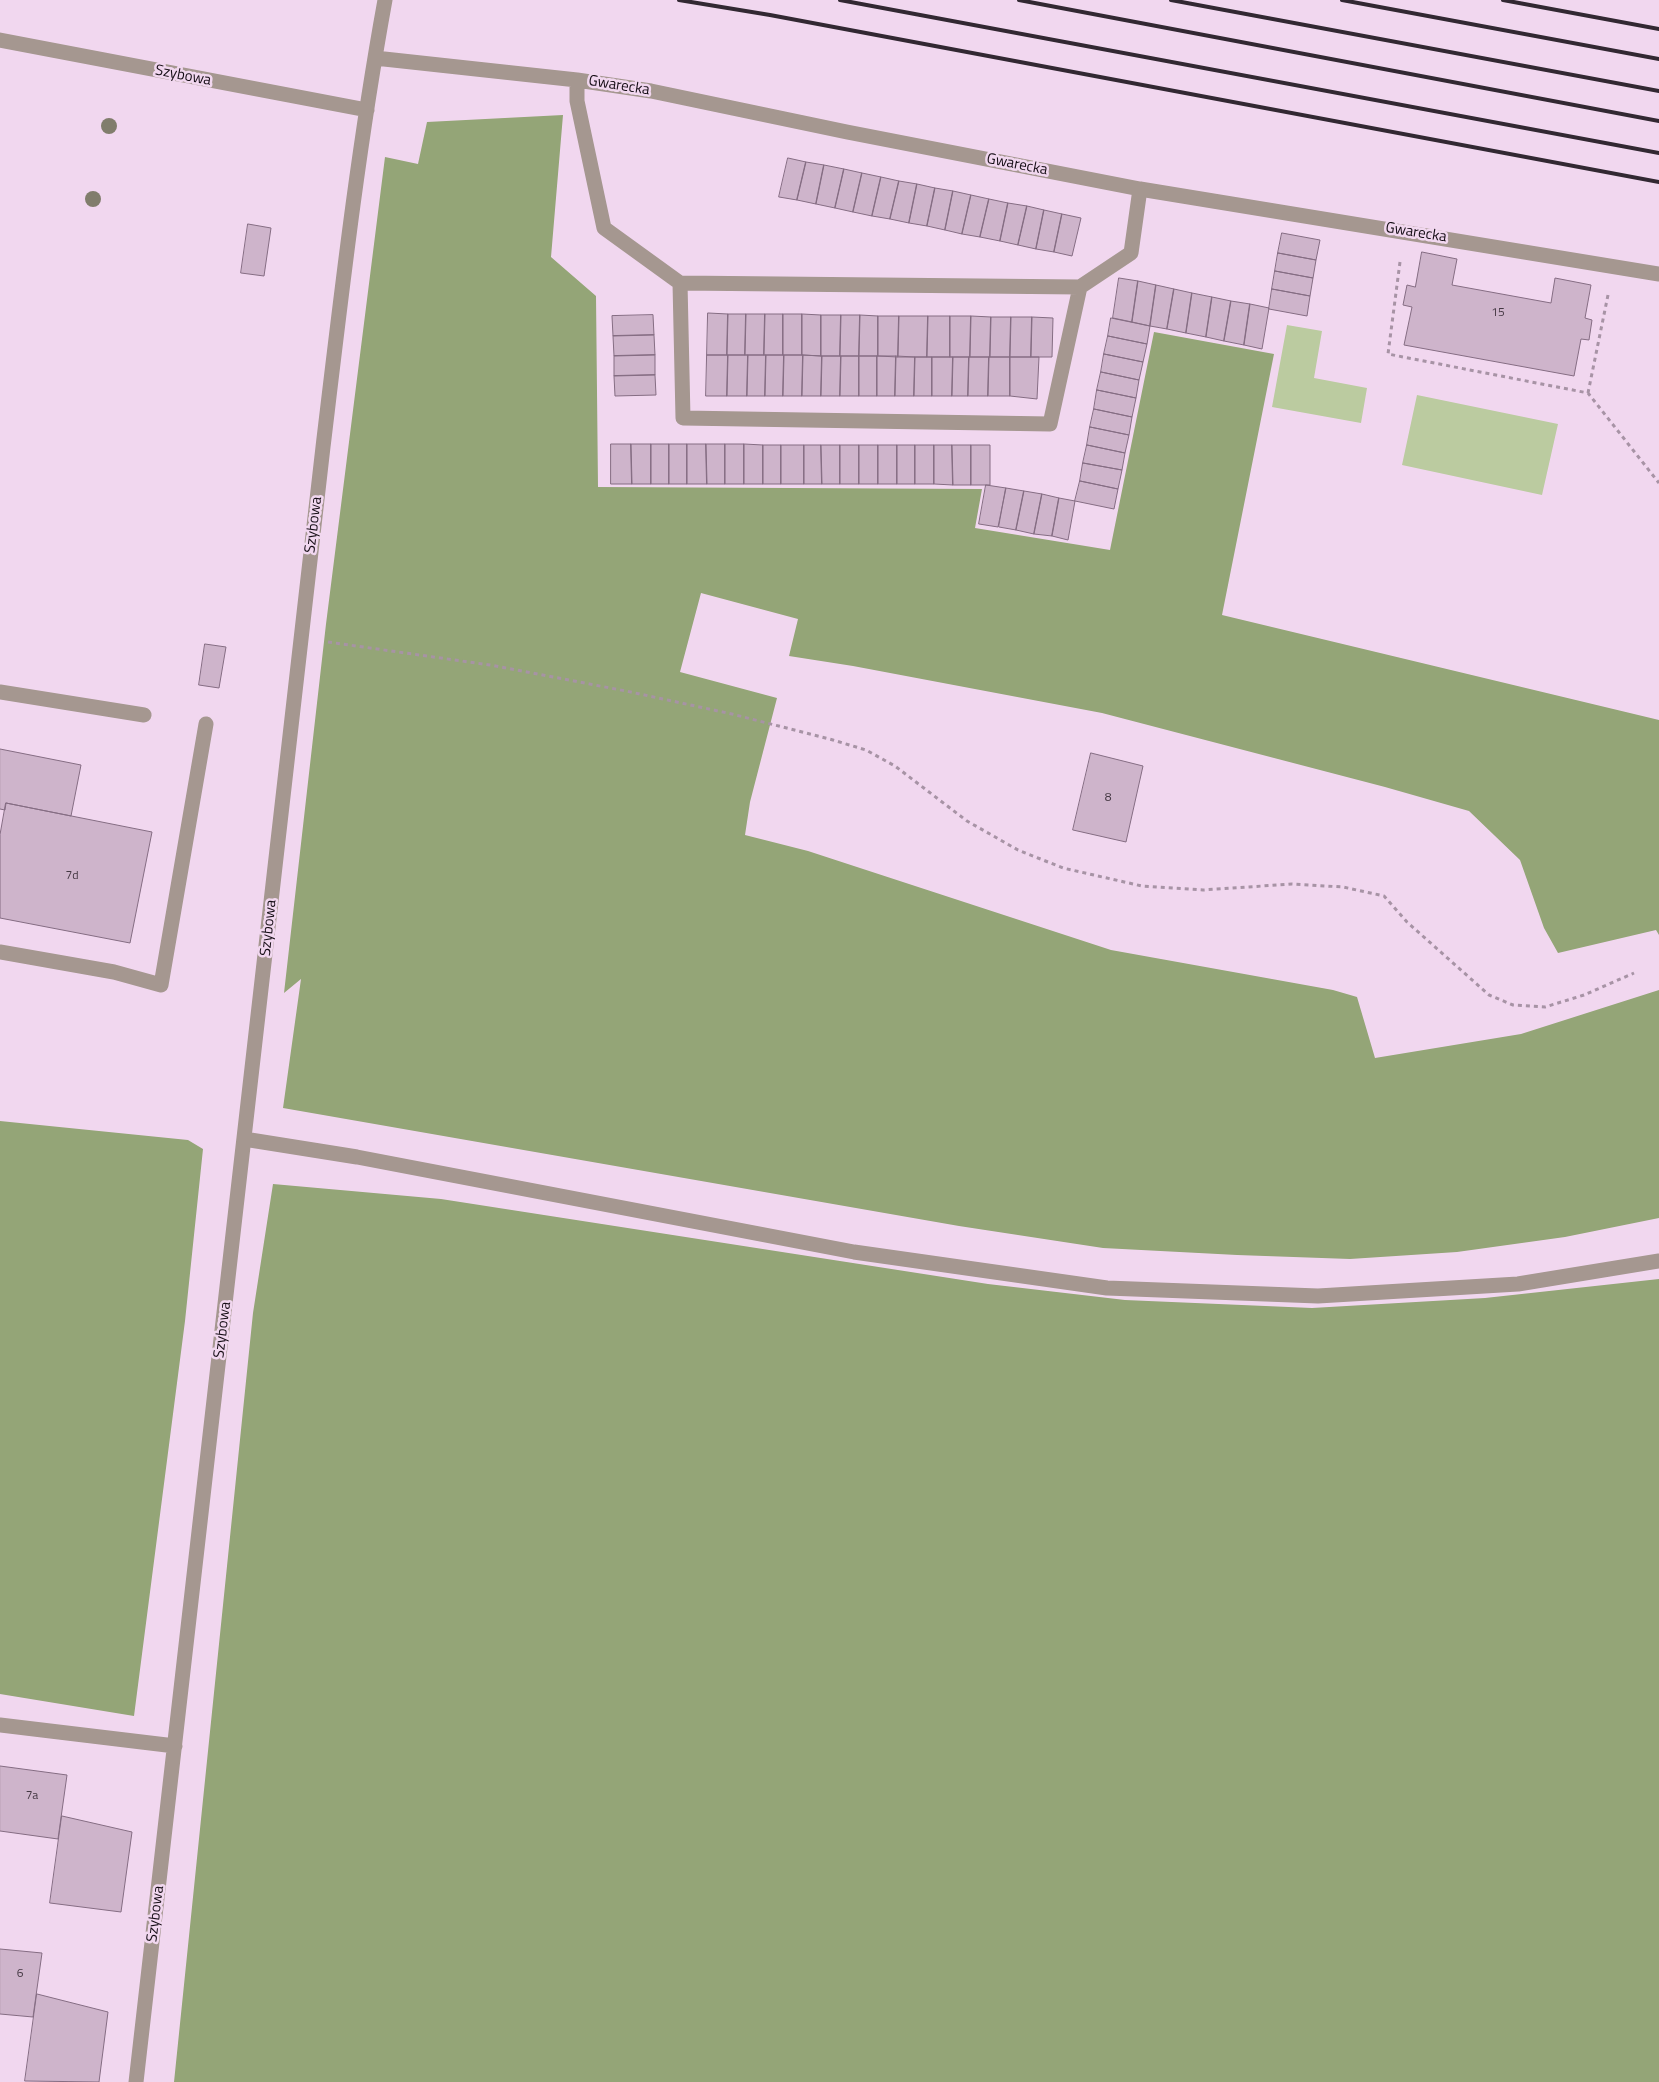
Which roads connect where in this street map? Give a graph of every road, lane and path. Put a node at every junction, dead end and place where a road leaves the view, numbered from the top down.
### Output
1 (385, 0) edge
2 (0, 40) edge
3 (375, 58) junction
4 (577, 80) junction
5 (367, 110) junction
6 (1140, 189) junction
7 (1404, 231) junction
8 (1615, 265) junction
9 (1659, 274) edge
10 (680, 282) junction
11 (1080, 287) junction
12 (1588, 392) junction
13 (1659, 482) edge
14 (300, 639) junction
15 (0, 692) edge
16 (144, 714) dead end
17 (206, 724) dead end
18 (0, 952) edge
19 (1634, 973) dead end
20 (244, 1139) junction
21 (1659, 1261) edge
22 (0, 1725) edge
23 (175, 1746) junction
24 (136, 2082) edge

1 - 3 street, Szybowa
2 - 5 street, Szybowa
3 - 4 street, Gwarecka
3 - 5 street, Szybowa
4 - 6 street, Gwarecka
4 - 10 street
5 - 14 street, Szybowa
6 - 7 street, Gwarecka
6 - 11 street
7 - 8 street, Gwarecka
7 - 12 path
8 - 9 street, Gwarecka
8 - 12 path
10 - 11 street
10 - 11 street
12 - 13 path
14 - 19 path
14 - 20 street, Szybowa
15 - 16 street
17 - 18 street
20 - 21 street
20 - 23 street, Szybowa
22 - 23 street
23 - 24 street, Szybowa

